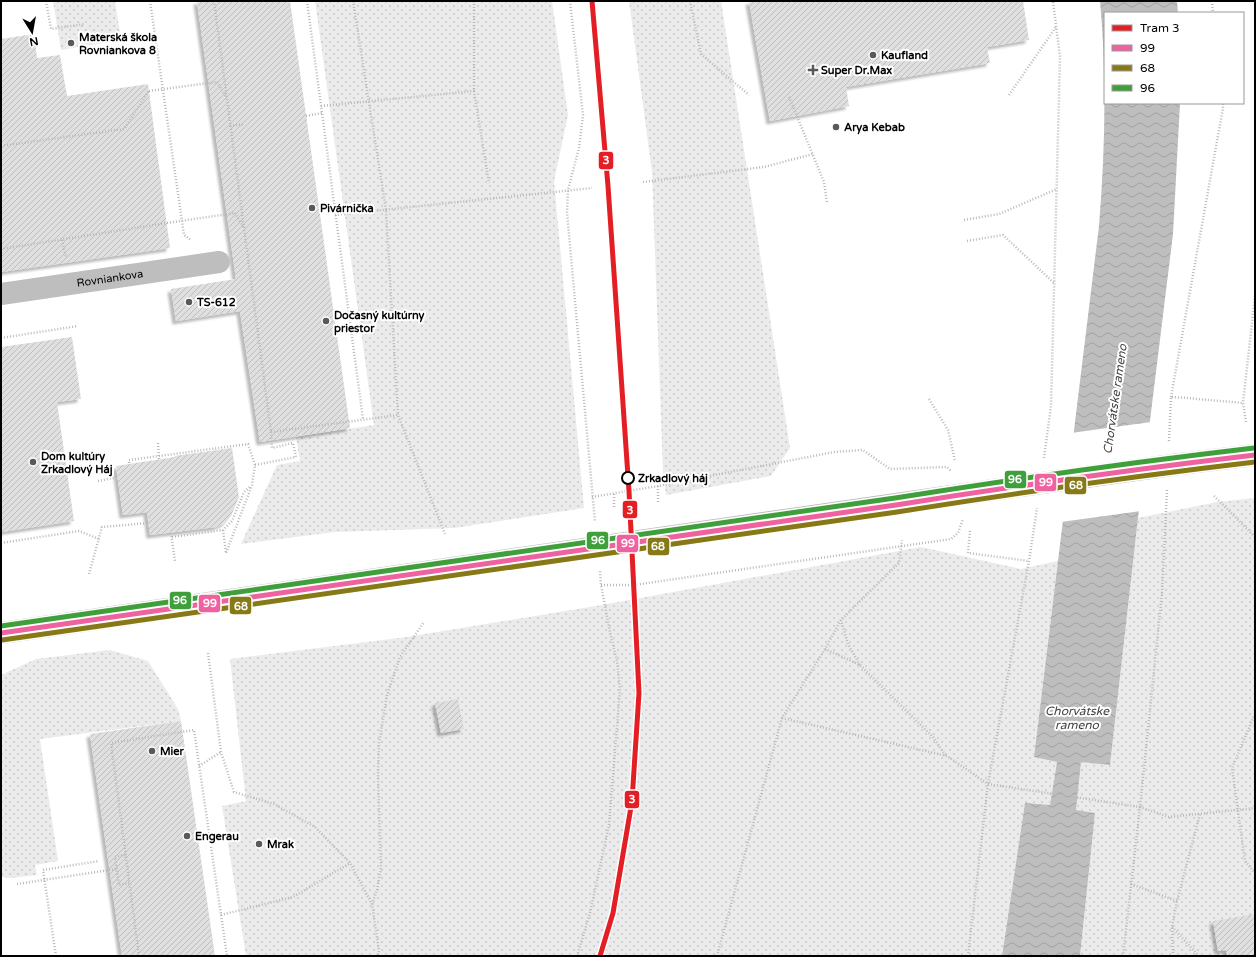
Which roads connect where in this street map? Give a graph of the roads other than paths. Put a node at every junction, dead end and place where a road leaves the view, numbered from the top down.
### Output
1 (219, 262) road end
2 (1, 294) edge
3 (1255, 455) edge
4 (1, 633) edge

1 - 2 street, Rovniankova
3 - 4 street, bridge

